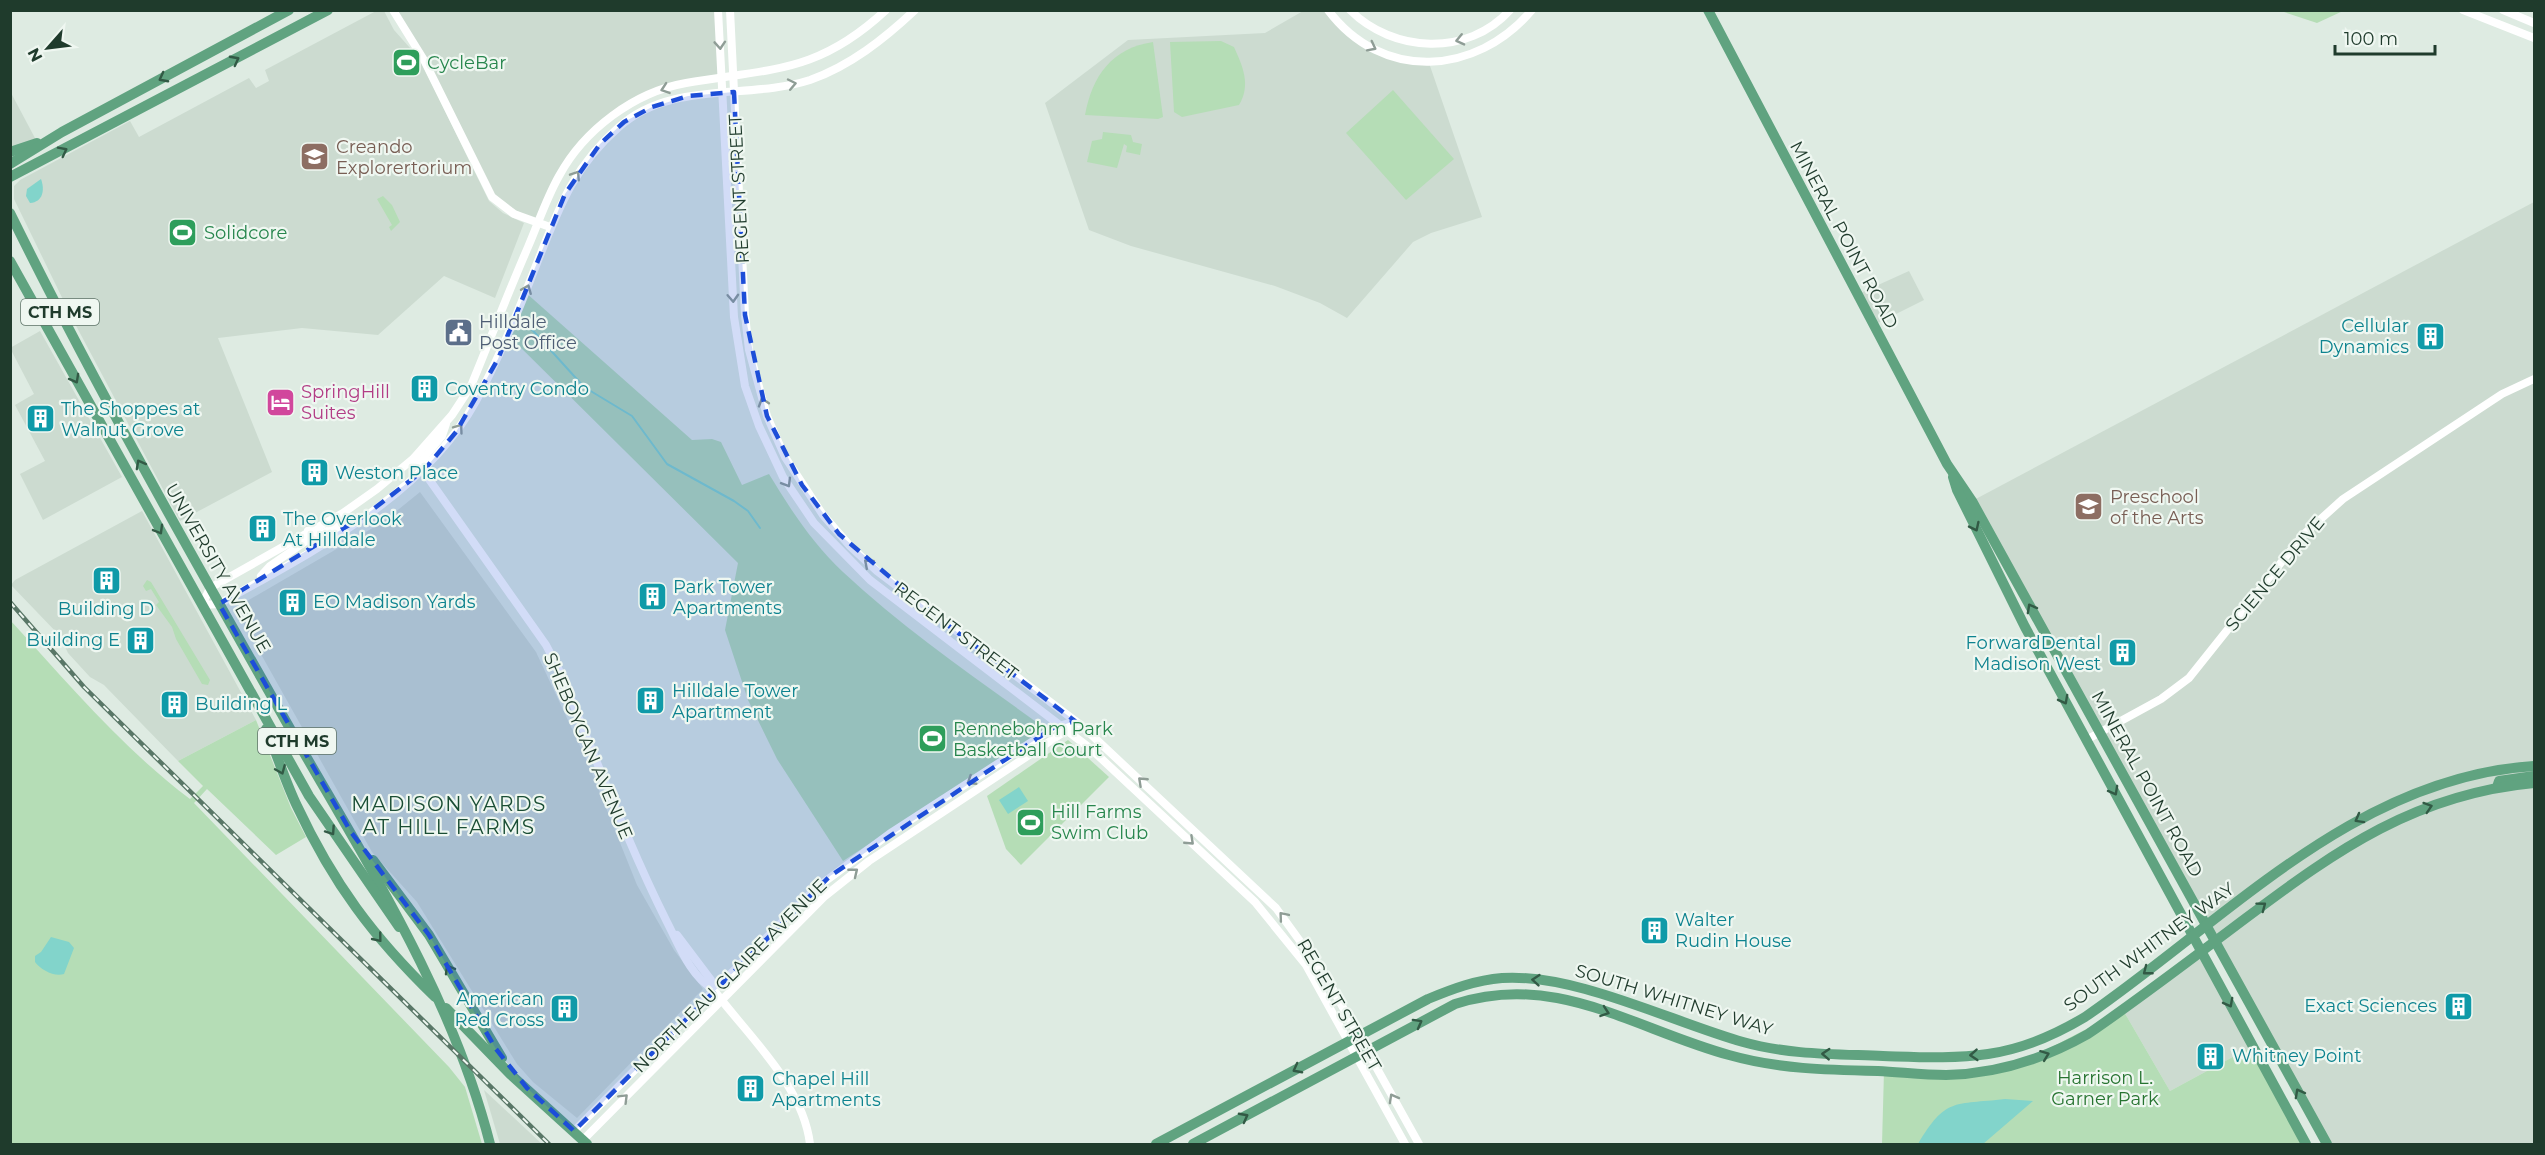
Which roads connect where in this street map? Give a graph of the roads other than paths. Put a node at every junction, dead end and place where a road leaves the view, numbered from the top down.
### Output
1 (289, 10) edge
2 (328, 10) edge
3 (393, 10) edge
4 (718, 10) edge
5 (730, 10) edge
6 (886, 10) edge
7 (915, 10) edge
8 (1328, 10) edge
9 (1350, 10) edge
10 (1510, 10) edge
11 (1532, 10) edge
12 (1708, 10) edge
13 (2463, 10) edge
14 (2503, 10) edge
15 (2535, 23) edge
16 (2535, 38) edge
17 (734, 77) junction
18 (722, 78) junction
19 (734, 92) junction
20 (723, 93) junction
21 (62, 132) junction
22 (10, 152) edge
23 (10, 164) edge
24 (10, 177) edge
25 (10, 213) edge
26 (539, 223) junction
27 (550, 227) junction
28 (10, 261) edge
29 (2535, 379) edge
30 (446, 422) junction
31 (414, 458) junction
32 (424, 470) junction
33 (1952, 473) junction
34 (375, 508) junction
35 (308, 531) junction
36 (255, 582) junction
37 (210, 588) junction
38 (219, 604) junction
39 (202, 605) junction
40 (931, 612) junction
41 (924, 621) junction
42 (222, 640) junction
43 (1075, 721) junction
44 (1059, 725) junction
45 (1068, 731) junction
46 (2100, 732) junction
47 (2086, 740) junction
48 (2535, 766) edge
49 (2535, 776) edge
50 (2535, 783) edge
51 (2496, 789) junction
52 (351, 832) junction
53 (2207, 926) junction
54 (405, 934) junction
55 (2193, 936) junction
56 (2215, 941) junction
57 (2202, 951) junction
58 (713, 989) junction
59 (720, 999) junction
60 (1359, 1036) junction
61 (1348, 1042) junction
62 (1367, 1051) junction
63 (1357, 1057) junction
64 (527, 1088) junction
65 (574, 1131) junction
66 (585, 1142) edge
67 (490, 1144) edge
68 (810, 1144) edge
69 (1156, 1144) edge
70 (1193, 1144) edge
71 (1405, 1144) edge
72 (1419, 1144) edge
73 (2306, 1144) edge
74 (2327, 1144) edge

1 -> 21 main road
24 -> 2 main road
3 - 26 street
4 -> 18 street, REGENT STREET
5 - 17 street, REGENT STREET
6 - 17 street
19 -> 7 street
8 -> 11 street
10 -> 9 street
12 - 33 main road, MINERAL POINT ROAD
13 - 16 street
14 - 15 street
17 - 18 street
17 - 19 street, REGENT STREET
18 - 20 street, REGENT STREET
18 -> 26 street
19 - 20 street
40 -> 19 street, REGENT STREET
27 -> 20 street
20 -> 41 street, REGENT STREET
21 - 22 main road
21 - 23 main road
37 -> 25 main road, UNIVERSITY AVENUE / CTH MS
26 - 27 street
26 - 30 street
32 -> 27 street
28 -> 39 main road, UNIVERSITY AVENUE / CTH MS
29 - 46 street, SCIENCE DRIVE
30 - 31 street
30 - 32 street
31 - 32 street, SHEBOYGAN AVENUE
31 - 35 street
32 - 34 street
32 - 58 street, SHEBOYGAN AVENUE
46 -> 33 main road, MINERAL POINT ROAD
33 -> 47 main road, MINERAL POINT ROAD
34 - 35 street
34 - 36 street
35 - 36 street
35 - 37 street
36 - 38 street
37 - 38 main road, UNIVERSITY AVENUE / CTH MS
37 - 39 street
38 - 39 street
38 - 52 main road, UNIVERSITY AVENUE / CTH MS
39 - 42 main road, UNIVERSITY AVENUE / CTH MS
40 - 41 street
40 - 43 street, REGENT STREET
41 - 44 street, REGENT STREET
42 -> 54 main road, UNIVERSITY AVENUE / CTH MS
42 -> 64 main road
43 - 44 street, NORTH EAU CLAIRE AVENUE
43 - 45 street, NORTH EAU CLAIRE AVENUE
60 -> 43 street, REGENT STREET
44 - 45 street, REGENT STREET
44 -> 58 street, NORTH EAU CLAIRE AVENUE
59 -> 45 street, NORTH EAU CLAIRE AVENUE
45 -> 61 street, REGENT STREET
46 - 47 street, SCIENCE DRIVE
46 - 53 main road, MINERAL POINT ROAD
47 -> 55 main road, MINERAL POINT ROAD
48 -> 53 main road, SOUTH WHITNEY WAY
49 - 51 main road
50 - 51 main road, SOUTH WHITNEY WAY
56 -> 51 main road, SOUTH WHITNEY WAY
52 - 54 main road, UNIVERSITY AVENUE / CTH MS
64 -> 52 main road
53 - 55 main road, SOUTH WHITNEY WAY
53 - 56 main road, MINERAL POINT ROAD
54 - 67 main road, UNIVERSITY AVENUE / CTH MS
55 - 57 main road, MINERAL POINT ROAD
55 -> 60 main road, SOUTH WHITNEY WAY
56 - 57 main road, SOUTH WHITNEY WAY
74 -> 56 main road, MINERAL POINT ROAD
62 -> 57 main road, SOUTH WHITNEY WAY
57 -> 73 main road, MINERAL POINT ROAD
58 - 59 street, SHEBOYGAN AVENUE
58 - 65 street, NORTH EAU CLAIRE AVENUE
66 -> 59 street, NORTH EAU CLAIRE AVENUE
59 - 68 street
60 - 61 main road, SOUTH WHITNEY WAY
60 - 62 street, REGENT STREET
61 - 63 street, REGENT STREET
61 -> 69 main road, SOUTH WHITNEY WAY
62 - 63 main road, SOUTH WHITNEY WAY
72 -> 62 street, REGENT STREET
70 -> 63 main road, SOUTH WHITNEY WAY
63 - 71 street, REGENT STREET
64 - 65 main road
65 - 66 main road

